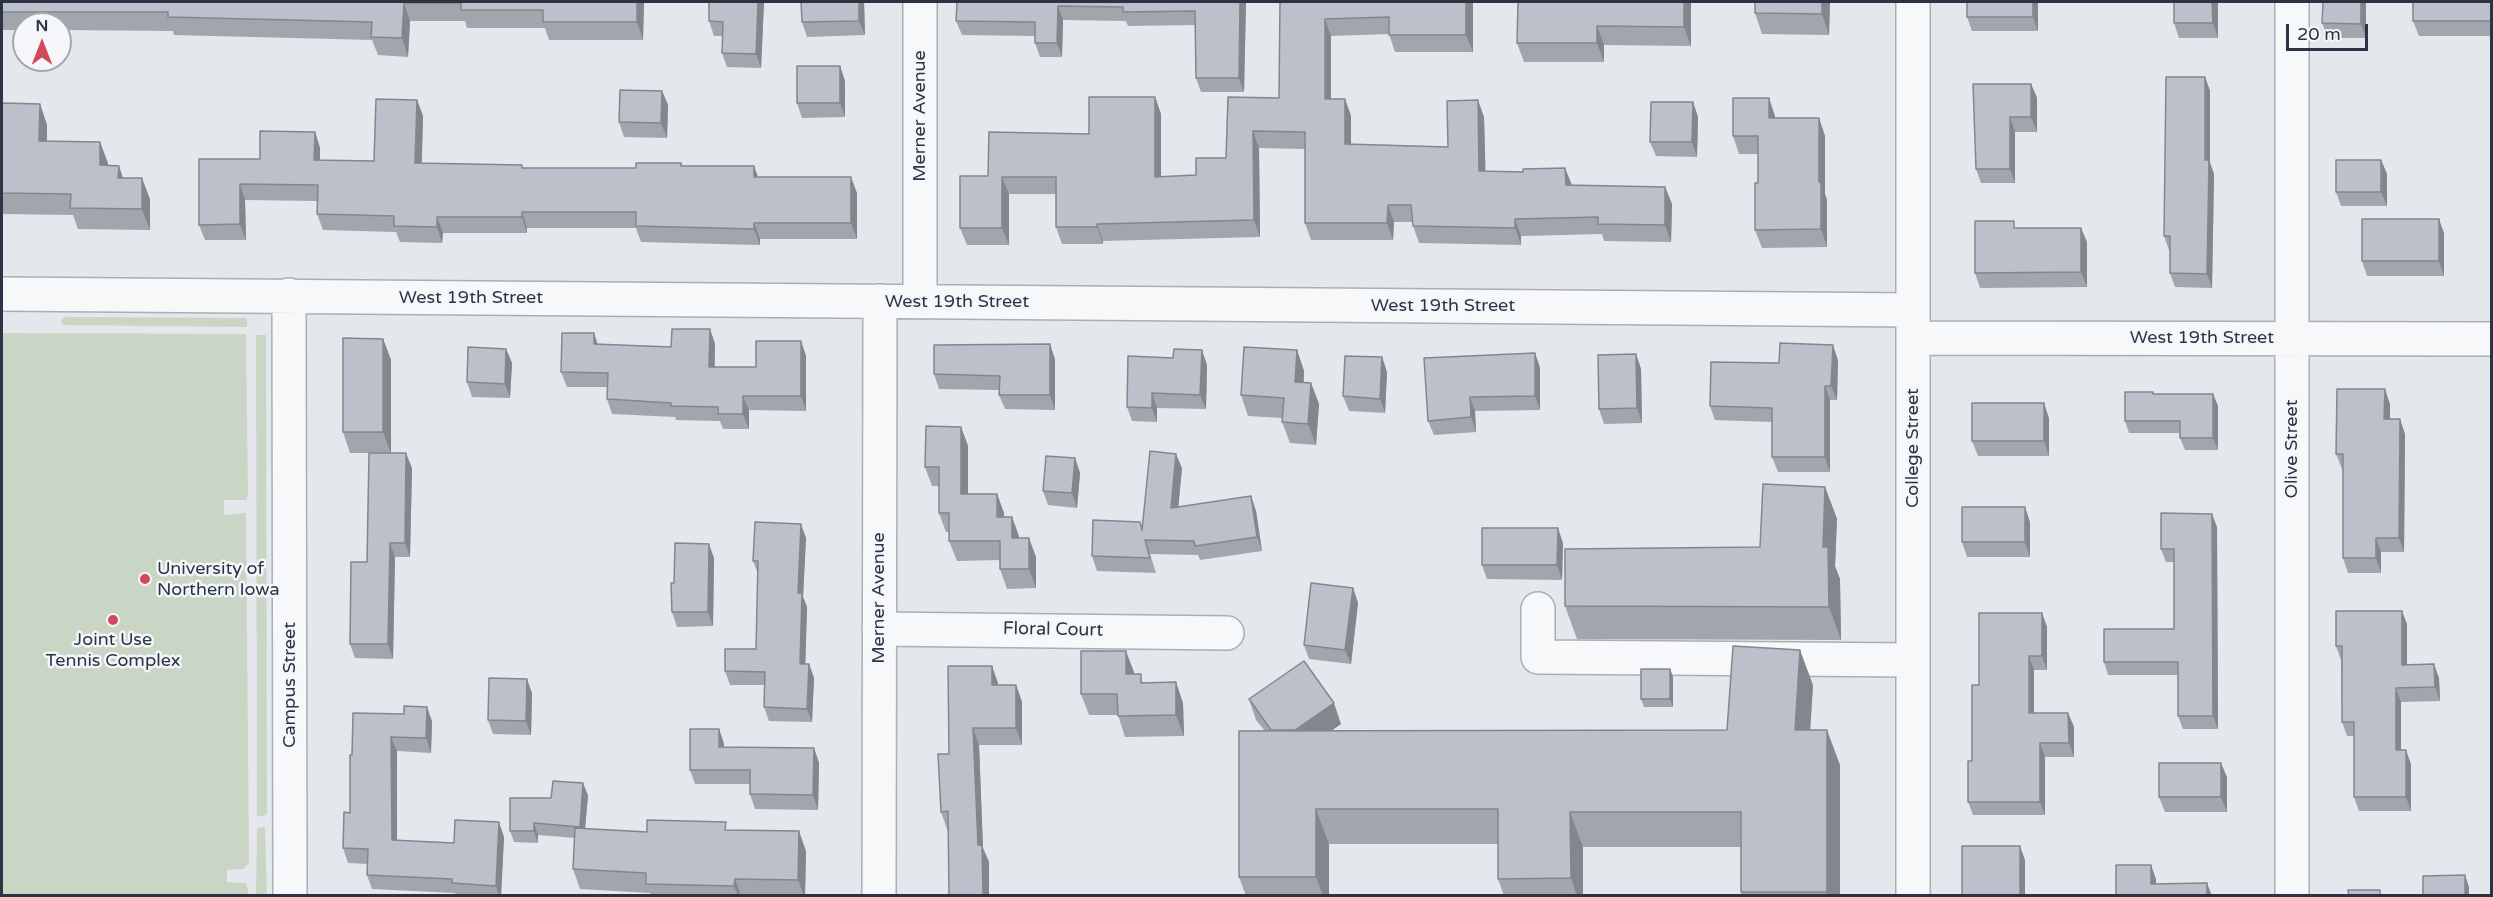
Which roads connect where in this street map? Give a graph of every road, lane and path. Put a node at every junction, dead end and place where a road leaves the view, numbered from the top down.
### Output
1 (920, 2) edge
2 (1912, 2) edge
3 (2292, 2) edge
4 (2, 294) edge
5 (288, 295) junction
6 (880, 301) junction
7 (920, 302) junction
8 (1913, 324) junction
9 (2292, 338) junction
10 (2492, 339) edge
11 (1538, 609) dead end
12 (879, 629) junction
13 (1227, 633) dead end
14 (1913, 660) junction
15 (290, 896) edge
16 (879, 896) edge
17 (1913, 896) edge
18 (2292, 896) edge

1 - 7 street, Merner Avenue
2 - 8 street, College Street
3 - 9 street, Olive Street
4 - 5 street, West 19th Street
5 - 6 street, West 19th Street
5 - 15 street, Campus Street
6 - 7 street, West 19th Street
6 - 12 street, Merner Avenue
7 - 8 street, West 19th Street
8 - 9 street, West 19th Street
8 - 14 street, College Street
9 - 10 street, West 19th Street
9 - 18 street, Olive Street
11 - 14 street
12 - 13 street, Floral Court
12 - 16 street, Merner Avenue
14 - 17 street, College Street

